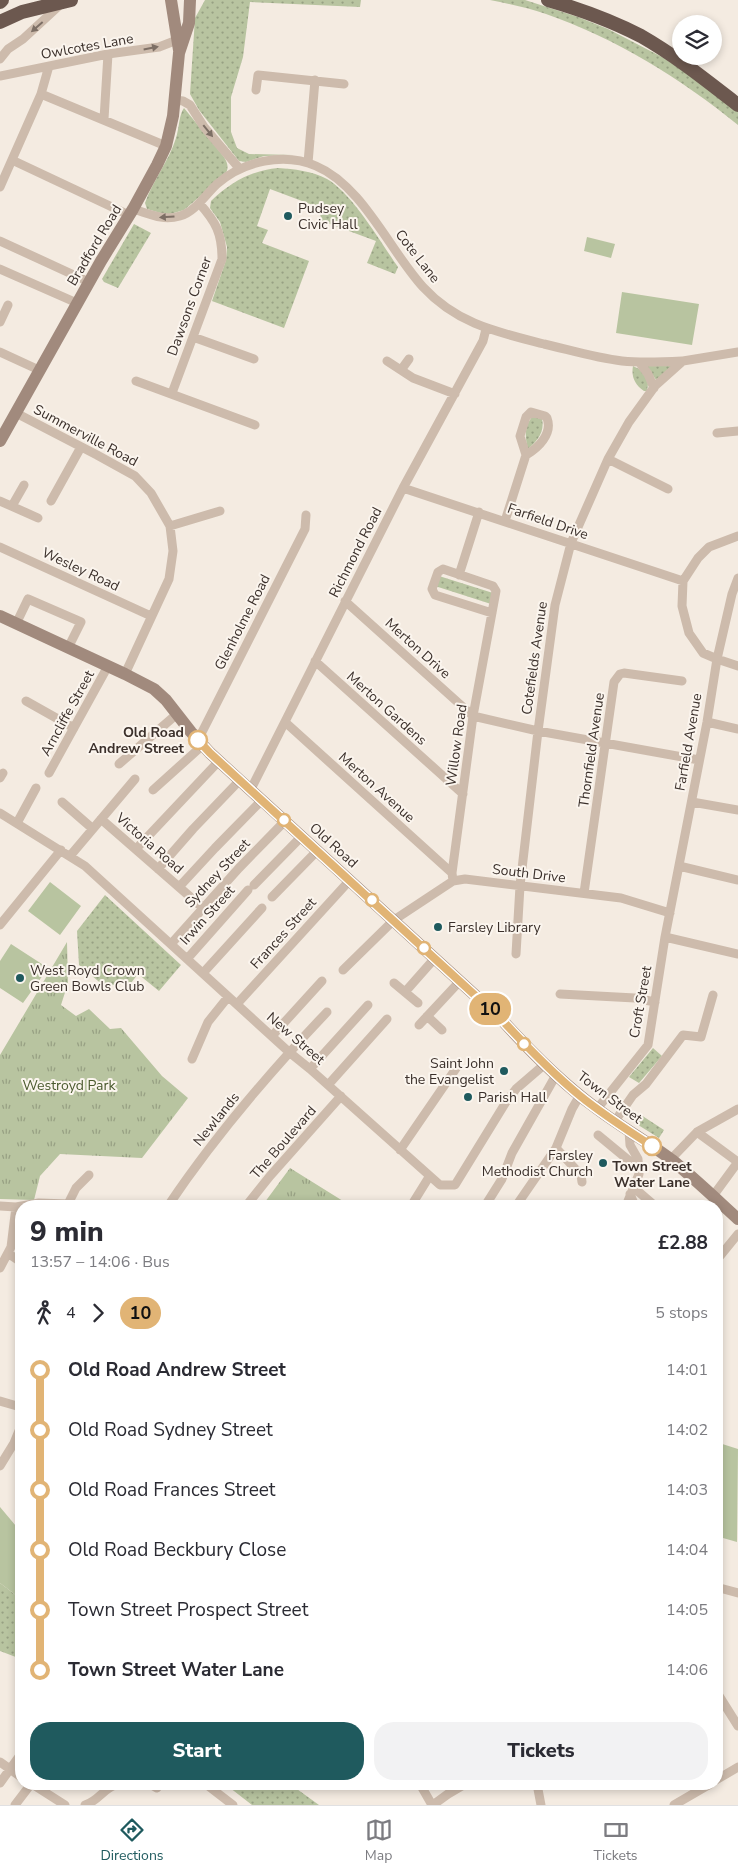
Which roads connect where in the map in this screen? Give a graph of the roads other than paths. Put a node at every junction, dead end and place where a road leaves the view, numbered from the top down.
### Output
1 (40, 0) edge
2 (171, 0) edge
3 (190, 0) edge
4 (548, 0) edge
5 (67, 1) edge
6 (22, 12) junction
7 (0, 22) edge
8 (177, 40) junction
9 (179, 53) junction
10 (108, 54) junction
11 (0, 59) edge
12 (49, 66) junction
13 (0, 76) edge
14 (315, 80) junction
15 (344, 84) dead end
16 (256, 90) dead end
17 (41, 94) junction
18 (175, 100) junction
19 (738, 106) edge
20 (104, 120) junction
21 (166, 146) junction
22 (12, 160) junction
23 (308, 163) junction
24 (240, 168) junction
25 (0, 187) edge
26 (199, 203) junction
27 (131, 212) junction
28 (0, 241) edge
29 (0, 269) edge
30 (89, 282) junction
31 (77, 303) junction
32 (8, 305) dead end
33 (0, 322) edge
34 (486, 329) junction
35 (194, 337) junction
36 (0, 352) edge
37 (738, 352) edge
38 (254, 359) dead end
39 (409, 359) dead end
40 (387, 361) dead end
41 (682, 361) junction
42 (639, 362) junction
43 (39, 370) junction
44 (401, 370) junction
45 (136, 381) dead end
46 (654, 388) junction
47 (172, 393) junction
48 (455, 394) junction
49 (16, 413) junction
50 (255, 425) dead end
51 (738, 431) edge
52 (717, 433) dead end
53 (0, 441) edge
54 (81, 447) junction
55 (526, 455) junction
56 (608, 460) junction
57 (24, 485) dead end
58 (403, 488) junction
59 (668, 489) dead end
60 (0, 501) edge
61 (51, 501) dead end
62 (12, 506) junction
63 (220, 511) dead end
64 (479, 512) junction
65 (306, 515) dead end
66 (38, 518) dead end
67 (505, 521) junction
68 (170, 526) junction
69 (738, 536) edge
70 (571, 544) junction
71 (0, 546) edge
72 (459, 575) junction
73 (738, 578) edge
74 (683, 580) junction
75 (345, 601) junction
76 (492, 613) junction
77 (0, 616) edge
78 (151, 616) junction
79 (16, 624) junction
80 (68, 648) junction
81 (717, 659) junction
82 (315, 661) junction
83 (108, 666) junction
84 (738, 666) edge
85 (125, 674) junction
86 (682, 681) dead end
87 (26, 702) dead end
88 (178, 714) junction
89 (473, 716) junction
90 (285, 722) junction
91 (707, 722) junction
92 (74, 728) junction
93 (738, 729) edge
94 (538, 732) junction
95 (200, 743) junction
96 (605, 743) junction
97 (699, 760) junction
98 (219, 761) junction
99 (119, 764) dead end
100 (49, 773) dead end
101 (135, 779) dead end
102 (240, 780) junction
103 (36, 788) dead end
104 (251, 789) junction
105 (153, 790) dead end
106 (463, 794) junction
107 (262, 800) junction
108 (62, 802) dead end
109 (692, 802) junction
110 (738, 810) edge
111 (0, 813) edge
112 (101, 819) junction
113 (285, 821) junction
114 (16, 822) junction
115 (93, 829) junction
116 (302, 836) junction
117 (136, 849) junction
118 (61, 850) junction
119 (318, 850) junction
120 (70, 856) junction
121 (678, 866) junction
122 (158, 869) junction
123 (452, 877) junction
124 (350, 880) junction
125 (738, 880) edge
126 (520, 886) junction
127 (179, 887) junction
128 (584, 893) junction
129 (272, 897) dead end
130 (203, 908) junction
131 (262, 908) dead end
132 (670, 913) junction
133 (394, 920) junction
134 (0, 925) edge
135 (665, 937) junction
136 (171, 944) junction
137 (516, 954) dead end
138 (738, 954) edge
139 (435, 958) junction
140 (187, 959) junction
141 (343, 970) dead end
142 (203, 973) junction
143 (322, 981) dead end
144 (460, 981) junction
145 (394, 983) dead end
146 (405, 992) junction
147 (560, 994) dead end
148 (713, 995) dead end
149 (228, 997) junction
150 (654, 1002) junction
151 (418, 1003) dead end
152 (237, 1004) junction
153 (368, 1005) dead end
154 (327, 1012) dead end
155 (427, 1016) junction
156 (386, 1019) dead end
157 (419, 1025) dead end
158 (442, 1030) dead end
159 (272, 1036) junction
160 (289, 1052) junction
161 (192, 1059) dead end
162 (544, 1064) junction
163 (457, 1067) dead end
164 (310, 1068) junction
165 (556, 1075) junction
166 (328, 1084) junction
167 (580, 1095) junction
168 (341, 1096) junction
169 (597, 1109) junction
170 (738, 1110) edge
171 (615, 1121) junction
172 (629, 1131) junction
173 (697, 1132) junction
174 (599, 1139) dead end
175 (556, 1148) junction
176 (400, 1150) junction
177 (670, 1159) junction
178 (738, 1162) edge
179 (638, 1168) junction
180 (89, 1175) dead end
181 (429, 1177) junction
182 (582, 1182) dead end
183 (632, 1190) junction
184 (713, 1196) junction
185 (71, 1200) edge
186 (172, 1200) edge
187 (251, 1200) edge
188 (415, 1200) edge
189 (489, 1200) edge
190 (520, 1200) edge
191 (628, 1200) edge
192 (634, 1200) edge
193 (647, 1200) edge
194 (717, 1200) edge
195 (723, 1205) edge
196 (0, 1206) edge
197 (15, 1207) edge
198 (15, 1215) edge
199 (738, 1219) edge
200 (738, 1234) edge
201 (723, 1252) edge
202 (9, 1254) junction
203 (15, 1258) edge
204 (0, 1268) edge
205 (0, 1401) edge
206 (15, 1406) edge
207 (15, 1439) edge
208 (0, 1466) edge
209 (723, 1589) edge
210 (738, 1593) edge
211 (723, 1702) edge
212 (738, 1726) edge
213 (0, 1762) edge
214 (15, 1762) edge
215 (738, 1767) edge
216 (10, 1769) junction
217 (15, 1773) edge
218 (723, 1776) edge
219 (0, 1783) edge
220 (26, 1790) edge
221 (41, 1790) edge
222 (105, 1790) edge
223 (214, 1790) edge
224 (424, 1790) edge
225 (455, 1790) edge
226 (538, 1790) edge
227 (700, 1790) edge
228 (15, 1805) edge
229 (65, 1805) edge
230 (85, 1805) edge
231 (233, 1805) edge
232 (433, 1805) edge
233 (542, 1805) edge
234 (674, 1805) edge

1 - 6 highway
2 - 8 main road, Bradford Road
3 - 9 main road, Bradford Road
4 - 19 highway
5 - 6 highway
5 -> 11 street
6 - 7 highway
8 - 9 main road, Bradford Road
10 -> 8 street, Owlcotes Lane
9 - 18 main road, Bradford Road
10 - 12 street, Owlcotes Lane
10 - 20 street
12 - 13 street, Owlcotes Lane
12 - 17 street
14 - 15 street
14 - 16 street
14 - 23 street
17 - 20 street
17 - 22 street
18 - 21 main road, Bradford Road
18 -> 24 street
20 - 21 street
21 - 27 main road, Bradford Road
22 - 25 street
22 - 27 street, Cote Lane
23 - 24 street, Cote Lane
23 - 34 street, Cote Lane
24 - 26 street, Cote Lane
26 -> 27 street, Cote Lane
26 - 35 street, Dawsons Corner
27 - 30 main road, Bradford Road
28 - 30 street
29 - 31 street
30 - 31 main road, Bradford Road
31 - 43 main road, Bradford Road
32 - 33 street
34 - 42 street, Cote Lane
34 - 48 street, Richmond Road
35 - 38 street
35 - 47 street, Dawsons Corner
36 - 43 street
37 - 41 street
39 - 44 street
40 - 44 street
41 - 42 street, Cote Lane
41 - 46 street, Cotefields Avenue
42 - 46 street
43 - 49 main road, Bradford Road
44 - 48 street
45 - 47 street
46 - 56 street, Cotefields Avenue
47 - 50 street
48 - 58 street, Richmond Road
49 - 53 main road, Bradford Road
49 - 54 street, Summerville Road
51 - 52 street
54 - 61 street
54 - 68 street, Summerville Road
55 - 55 street
55 - 67 street
56 - 59 street
56 - 70 street, Cotefields Avenue
57 - 62 street
58 - 64 street, Farfield Drive
58 - 75 street, Richmond Road
60 - 62 street
62 - 66 street
63 - 68 street
64 - 67 street, Farfield Drive
64 - 72 street
65 - 95 street, Glenholme Road
67 - 70 street, Farfield Drive
68 - 78 street, Summerville Road
69 - 74 street
70 - 74 street, Farfield Drive
70 - 94 street, Cotefields Avenue
71 - 78 street, Wesley Road
72 - 76 street, Willow Road
72 - 76 street
73 - 81 street, Farfield Avenue
74 - 81 street
75 - 82 street, Richmond Road
75 - 89 street, Merton Drive
76 - 89 street, Willow Road
77 - 79 main road, Old Road
78 - 85 street, Summerville Road
79 - 80 main road, Old Road
79 - 80 street
80 - 83 main road, Old Road
81 - 84 street
81 - 91 street, Farfield Avenue
82 - 90 street, Richmond Road
82 - 106 street, Merton Gardens
83 - 85 main road, Old Road
83 - 92 street, Arncliffe Street
85 - 88 main road, Old Road
86 - 96 street, Thornfield Avenue
87 - 92 street
88 - 95 main road, Old Road
88 - 99 street
89 - 94 street
89 - 106 street, Willow Road
90 - 104 street, Richmond Road
90 - 123 street, Merton Avenue
91 - 93 street
91 - 97 street, Farfield Avenue
92 - 100 street, Arncliffe Street
94 - 96 street
94 - 126 street, Cotefields Avenue
95 - 98 main road, Old Road
95 - 105 street
96 - 97 street
96 - 128 street, Thornfield Avenue
97 - 109 street, Farfield Avenue
98 - 102 main road, Old Road
98 - 117 street
101 - 112 street
102 - 104 main road, Old Road
102 - 122 street
103 - 114 street
104 - 107 main road, Old Road
106 - 123 street, Willow Road
107 - 113 main road, Old Road
107 - 127 street
108 - 115 street
109 - 110 street
109 - 121 street, Farfield Avenue
111 - 114 street, New Street
112 - 115 street
112 - 117 street, Victoria Road
113 - 116 main road, Old Road
113 - 130 street, Sydney Street
114 - 118 street, New Street
115 - 120 street
116 - 119 main road, Old Road
116 - 140 street, Irwin Street
117 - 122 street, Victoria Road
118 - 120 street, New Street
118 - 134 street
119 - 124 main road, Old Road
119 - 129 street
120 - 136 street, New Street
121 - 125 street
121 - 132 street, Farfield Avenue
122 - 127 street, Victoria Road
123 - 126 street, South Drive
123 - 133 street
124 - 133 main road, Old Road
124 - 152 street, Frances Street
126 - 128 street, South Drive
126 - 137 street, Cotefields Avenue
127 - 130 street, Victoria Road
128 - 132 street, South Drive
130 - 136 street, Sydney Street
131 - 142 street
132 - 135 street, Croft Street
133 - 139 main road, Old Road
133 - 141 street
135 - 138 street
135 - 150 street, Croft Street
136 - 140 street, New Street
139 - 144 main road, Old Road
139 - 146 street
140 - 142 street, New Street
142 - 149 street, New Street
143 - 159 street
144 - 155 street
144 - 162 main road, Old Road
145 - 146 street
146 - 151 street
147 - 150 street
148 - 171 street
149 - 152 street, New Street
149 - 161 street
150 - 169 street, Croft Street
152 - 159 street, New Street
153 - 164 street
154 - 160 street, Newlands
155 - 157 street
155 - 158 street
156 - 166 street
159 - 160 street, New Street
160 - 164 street, New Street
160 - 186 street, Newlands
162 - 165 main road, Old Road
162 - 181 street, New Street
163 - 176 street
164 - 166 street, New Street
165 - 167 main road, Town Street
165 - 189 street
166 - 168 street, New Street
167 - 169 main road, Town Street
167 - 175 street
168 - 176 street, New Street
168 - 187 street, The Boulevard
169 - 171 main road, Town Street
170 - 173 street
171 - 172 main road, Town Street
172 - 177 main road, Town Street
172 - 179 street
173 - 177 street
173 - 178 street
174 - 179 street
175 - 182 street
175 - 190 street
176 - 181 street, New Street
177 - 184 main road, Town Street
178 - 184 street
179 - 183 street
180 - 185 street
181 - 188 street
183 - 191 street
183 - 192 street
183 - 193 street
184 - 194 main road, Town Street
195 - 199 main road, Town Street
196 - 197 street
198 - 202 street
200 - 201 street
202 - 203 street
202 - 204 street
205 - 206 street
207 - 208 street
209 - 210 street
211 - 212 street
213 - 216 street
214 - 216 street
215 - 218 street
216 - 217 street
216 - 219 street
220 - 228 street
221 - 229 street
222 - 230 street
223 - 231 street
224 - 232 street
225 - 232 street
226 - 233 street
227 - 234 street

